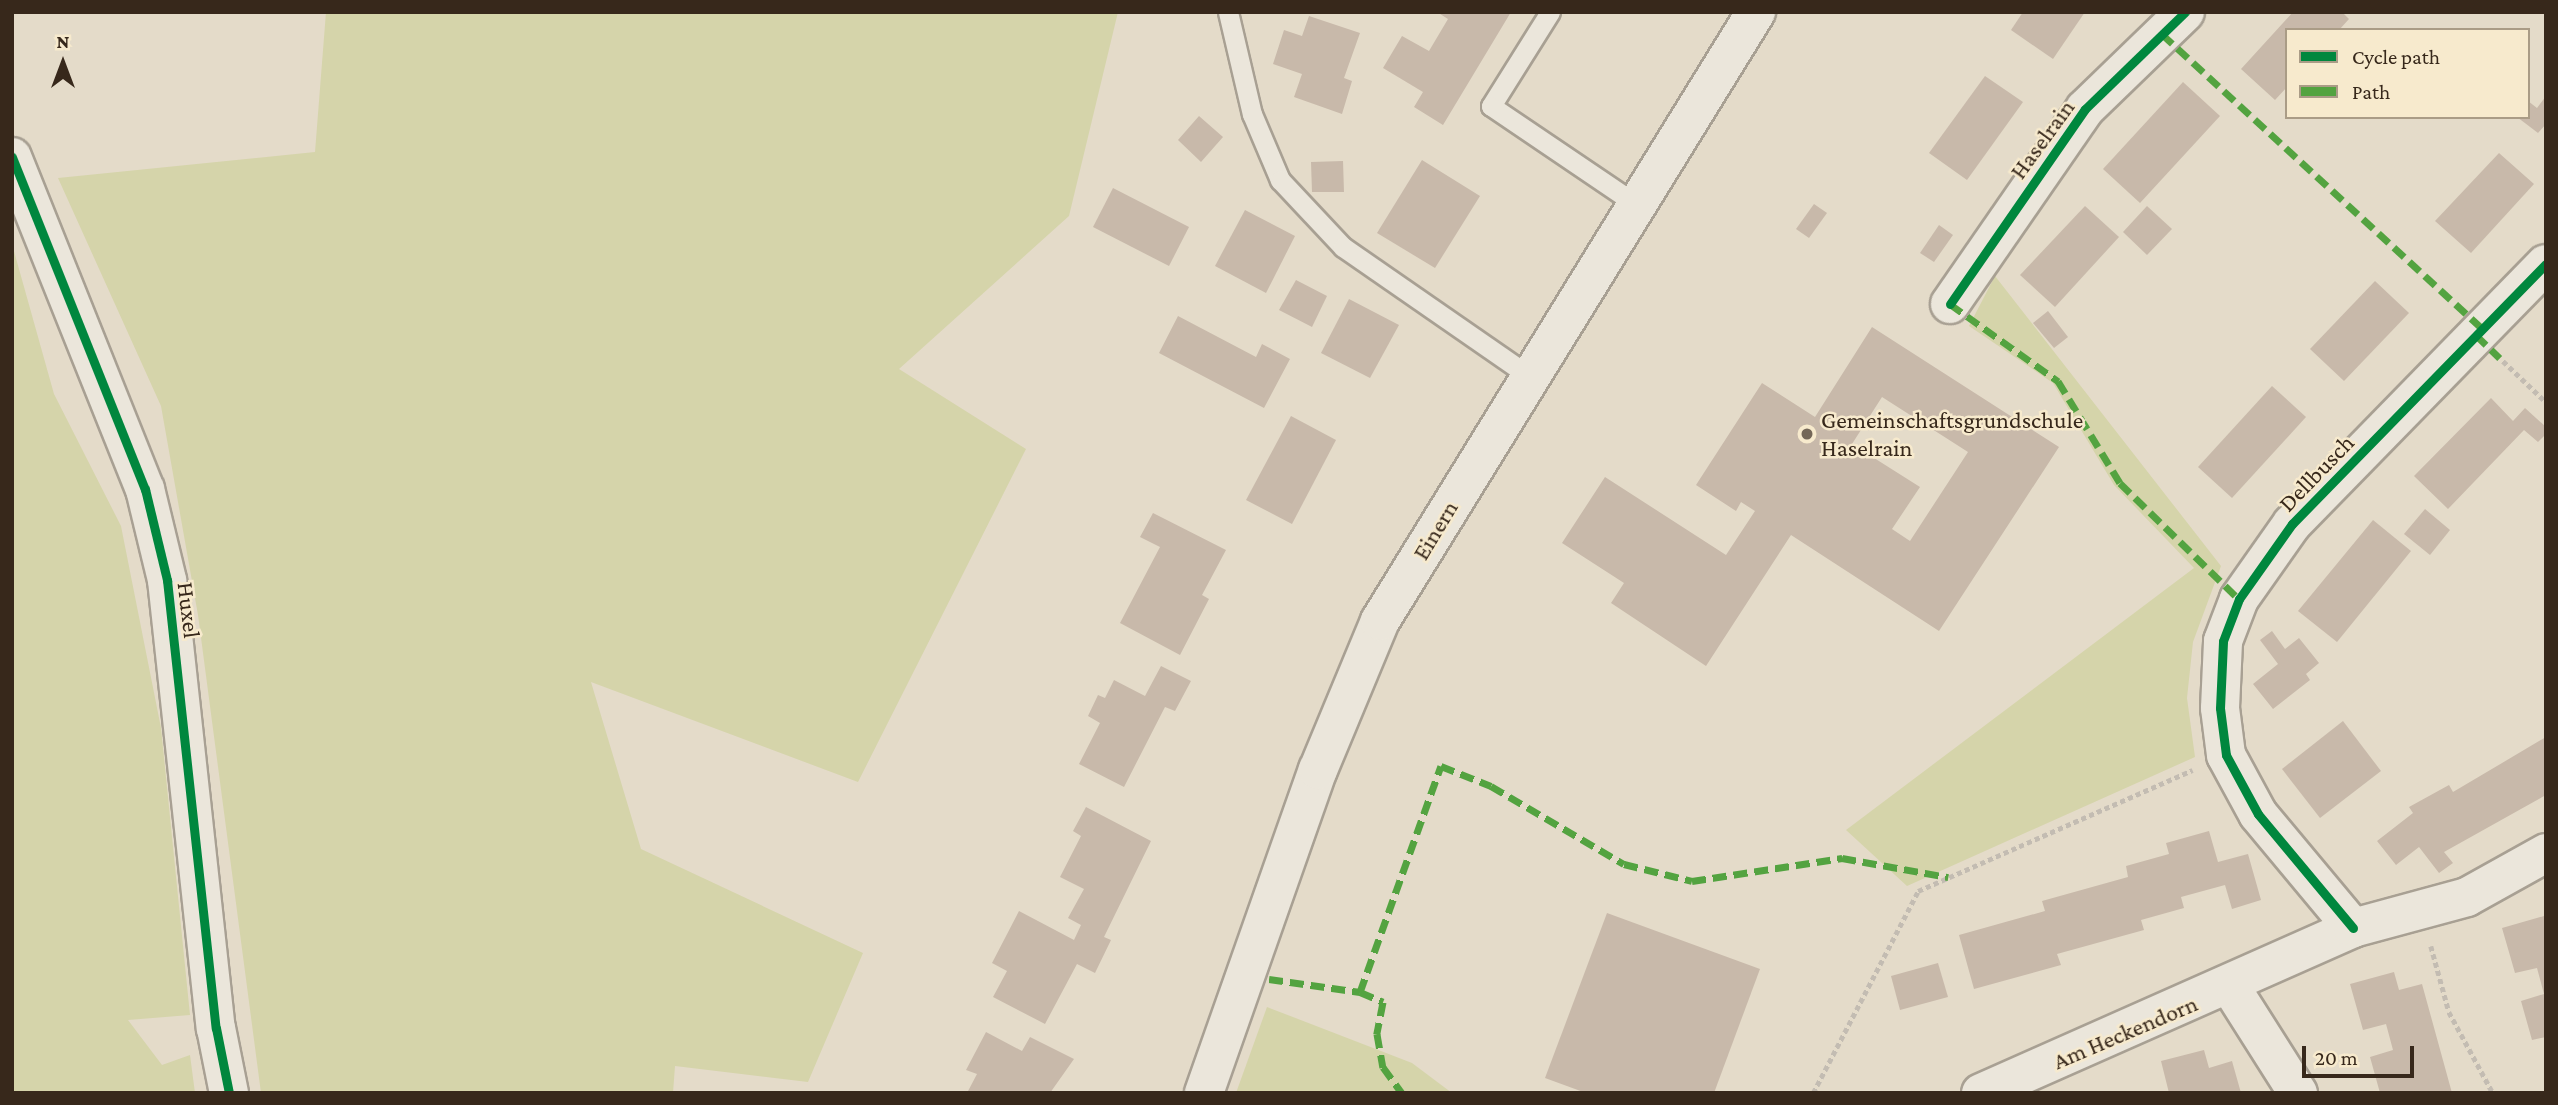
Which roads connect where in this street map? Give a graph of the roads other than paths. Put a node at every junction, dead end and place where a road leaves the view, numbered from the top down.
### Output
1 (1228, 12) edge
2 (1550, 12) edge
3 (1756, 12) edge
4 (2185, 12) edge
5 (12, 157) edge
6 (1637, 205) junction
7 (2546, 264) edge
8 (1950, 304) dead end
9 (1530, 376) junction
10 (2546, 853) edge
11 (2353, 928) junction
12 (2230, 986) junction
13 (229, 1093) edge
14 (1204, 1093) edge
15 (1981, 1093) edge
16 (2298, 1093) edge

1 - 9 lane
2 - 6 lane
3 - 6 street, Einern
4 - 8 street, Haselrain
5 - 13 street, Huxel
6 - 9 street, Einern
7 - 11 street, Dellbusch
9 - 14 street, Einern
10 - 11 street, Am Heckendorn
11 - 12 street, Am Heckendorn
12 - 15 street, Am Heckendorn
12 - 16 street

